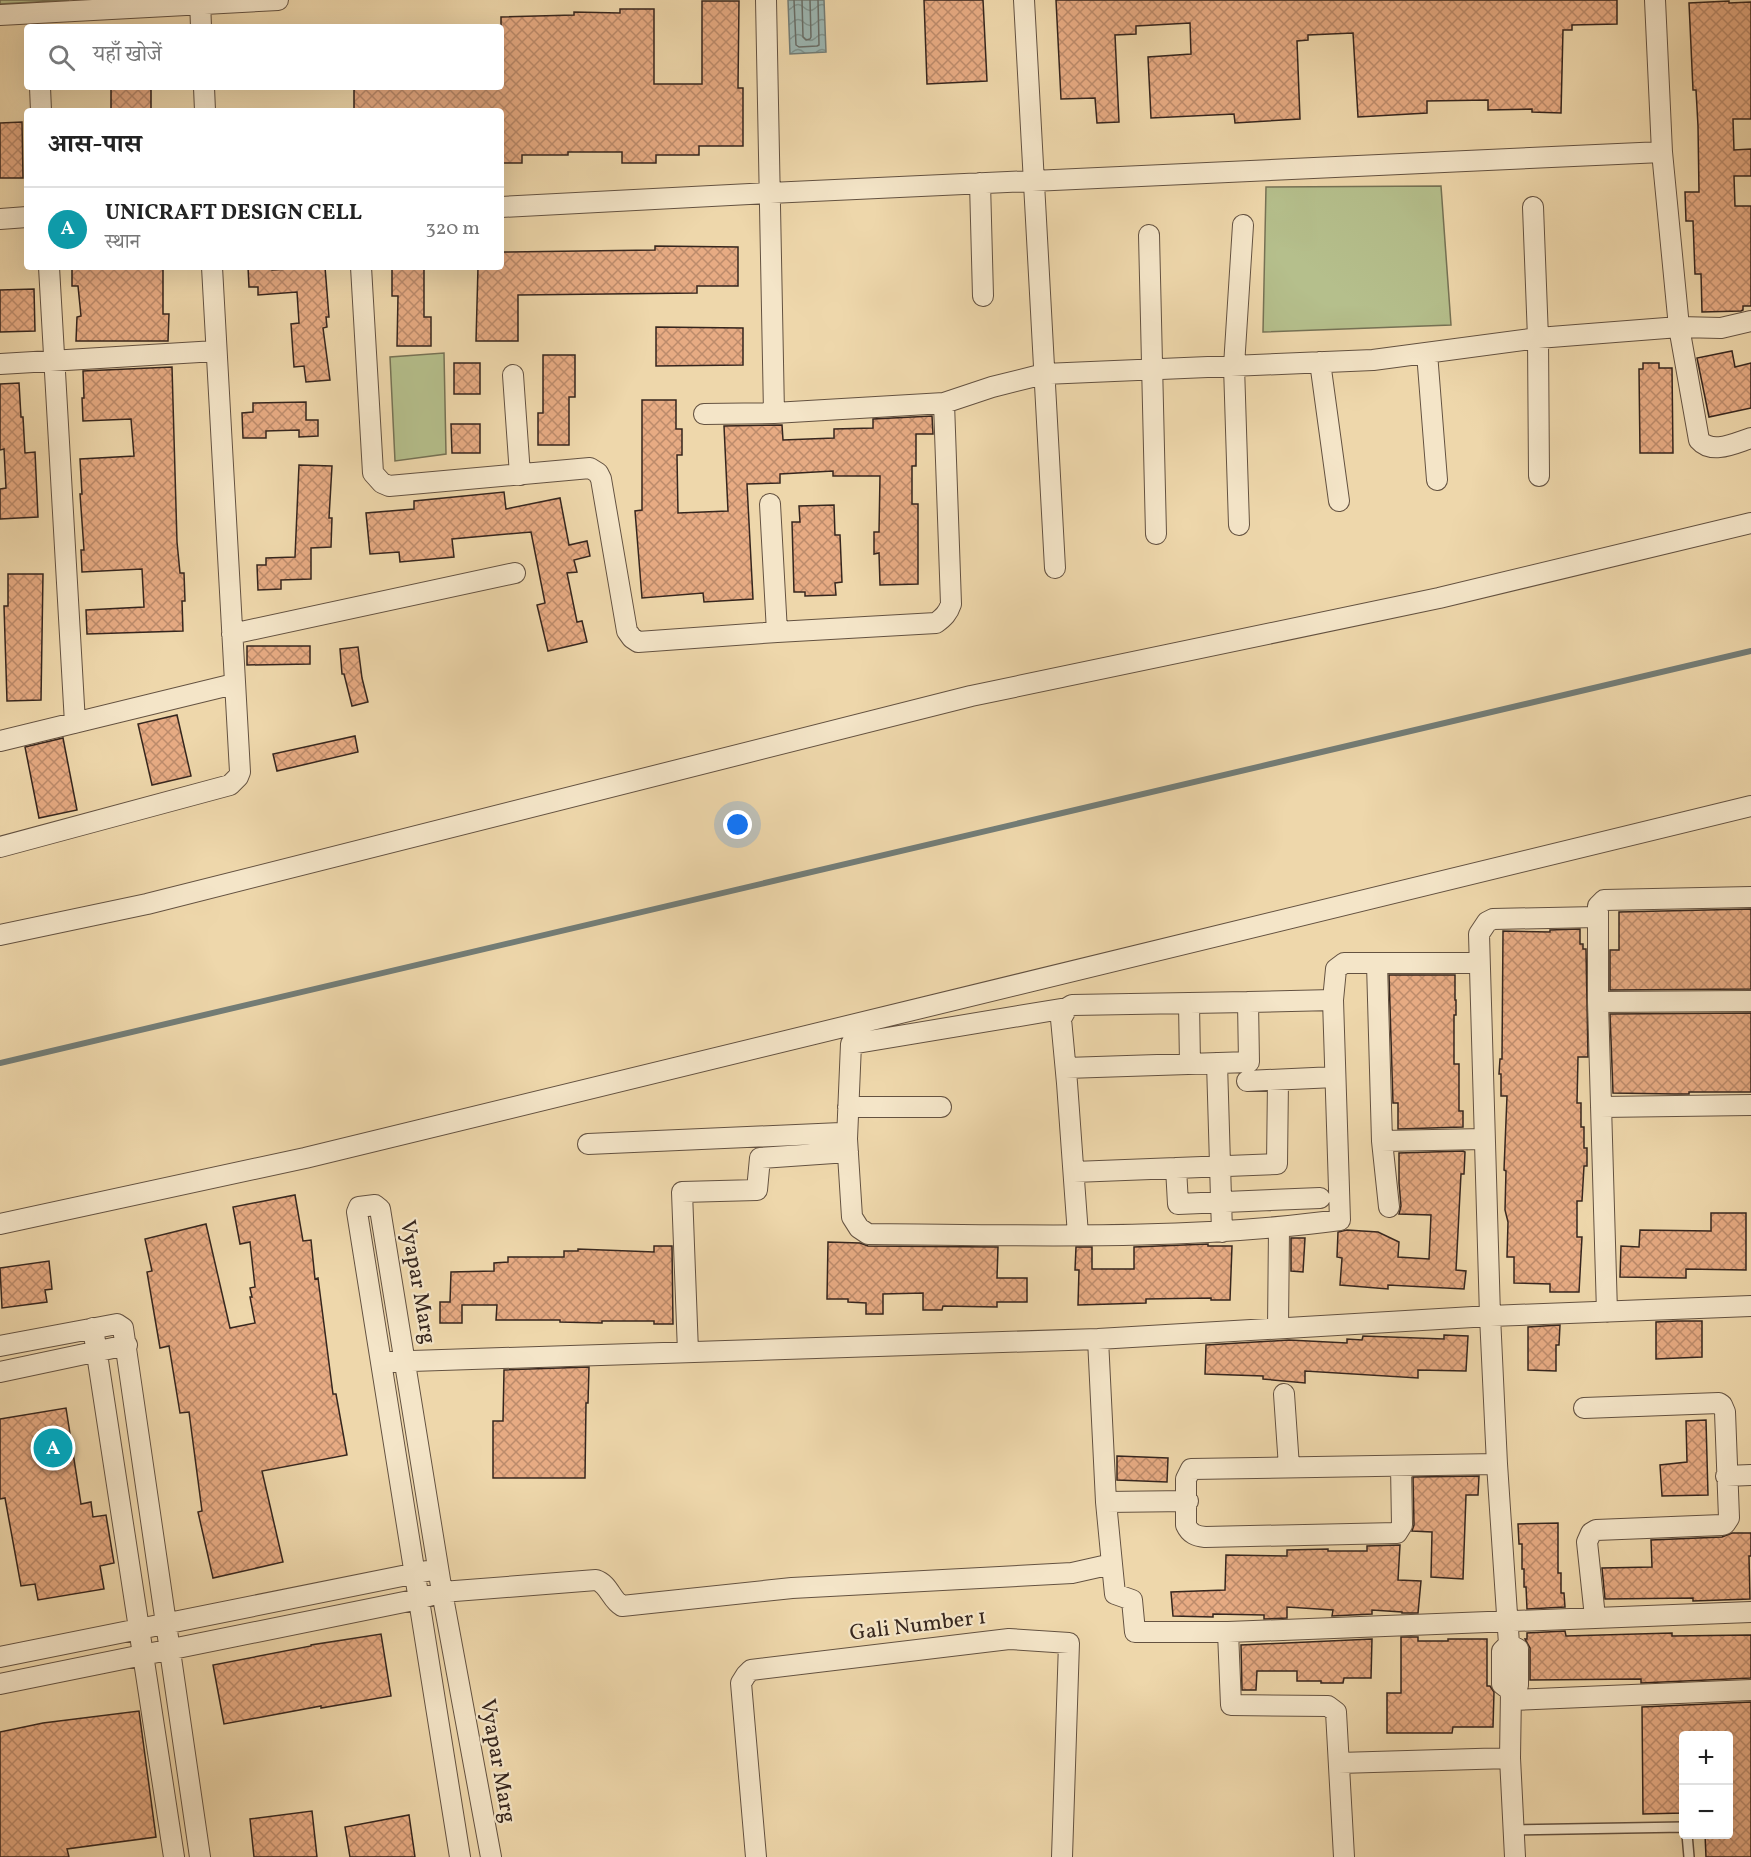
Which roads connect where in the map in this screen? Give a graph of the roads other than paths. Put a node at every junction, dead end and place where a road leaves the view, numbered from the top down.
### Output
1 (278, 0) edge
2 (766, 0) edge
3 (1024, 0) edge
4 (1655, 0) edge
5 (200, 2) edge
6 (0, 15) edge
7 (37, 20) edge
8 (201, 24) edge
9 (40, 90) edge
10 (204, 90) edge
11 (42, 108) edge
12 (205, 108) edge
13 (1662, 152) junction
14 (1033, 181) junction
15 (980, 183) junction
16 (770, 193) junction
17 (504, 207) edge
18 (1533, 207) dead end
19 (24, 218) edge
20 (0, 219) edge
21 (1243, 225) dead end
22 (1149, 235) dead end
23 (49, 270) edge
24 (212, 270) edge
25 (361, 270) edge
26 (983, 296) dead end
27 (1751, 321) edge
28 (1679, 327) junction
29 (1538, 339) junction
30 (216, 351) junction
31 (1427, 353) junction
32 (53, 361) junction
33 (1320, 362) junction
34 (0, 364) edge
35 (1234, 366) junction
36 (1152, 369) junction
37 (1044, 374) junction
38 (513, 375) dead end
39 (944, 403) junction
40 (774, 413) junction
41 (704, 414) dead end
42 (1751, 438) edge
43 (520, 475) junction
44 (1539, 476) dead end
45 (1437, 480) dead end
46 (1339, 501) dead end
47 (770, 504) dead end
48 (1751, 523) edge
49 (1239, 525) dead end
50 (1156, 534) dead end
51 (1055, 568) dead end
52 (515, 573) dead end
53 (777, 632) junction
54 (232, 634) junction
55 (234, 684) junction
56 (75, 723) junction
57 (0, 741) edge
58 (1751, 806) edge
59 (0, 847) edge
60 (1751, 897) edge
61 (1597, 917) junction
62 (0, 935) edge
63 (1479, 963) junction
64 (1377, 964) junction
65 (1333, 1000) junction
66 (1751, 1001) edge
67 (1248, 1002) junction
68 (1598, 1002) junction
69 (1189, 1003) junction
70 (1067, 1008) junction
71 (1217, 1063) junction
72 (1190, 1064) junction
73 (1066, 1068) junction
74 (1335, 1077) junction
75 (1278, 1080) junction
76 (1247, 1081) dead end
77 (1751, 1105) edge
78 (848, 1107) junction
79 (941, 1107) dead end
80 (1601, 1107) junction
81 (1485, 1139) junction
82 (1382, 1142) junction
83 (588, 1144) dead end
84 (847, 1146) junction
85 (1220, 1166) junction
86 (1176, 1168) junction
87 (1074, 1172) junction
88 (1320, 1198) dead end
89 (1221, 1202) junction
90 (1389, 1207) dead end
91 (0, 1224) edge
92 (1279, 1228) junction
93 (1222, 1232) junction
94 (1078, 1235) junction
95 (1751, 1306) edge
96 (1607, 1311) junction
97 (1490, 1316) junction
98 (93, 1328) junction
99 (1278, 1328) junction
100 (1098, 1339) junction
101 (127, 1345) junction
102 (0, 1346) edge
103 (96, 1352) junction
104 (688, 1352) junction
105 (406, 1361) junction
106 (381, 1362) junction
107 (0, 1372) edge
108 (1284, 1394) dead end
109 (1584, 1407) dead end
110 (1497, 1464) junction
111 (1401, 1466) junction
112 (1289, 1467) junction
113 (1751, 1475) edge
114 (1726, 1476) junction
115 (1188, 1501) junction
116 (1106, 1502) junction
117 (1112, 1563) junction
118 (438, 1569) junction
119 (415, 1574) junction
120 (442, 1592) junction
121 (419, 1599) junction
122 (1751, 1612) edge
123 (1595, 1617) junction
124 (1508, 1620) junction
125 (166, 1624) junction
126 (139, 1629) junction
127 (1228, 1632) junction
128 (170, 1650) junction
129 (143, 1655) junction
130 (0, 1657) edge
131 (0, 1684) edge
132 (1751, 1690) edge
133 (1511, 1695) junction
134 (1510, 1758) junction
135 (1339, 1763) junction
136 (1679, 1827) edge
137 (1514, 1830) junction
138 (1688, 1839) edge
139 (174, 1857) edge
140 (200, 1857) edge
141 (460, 1857) edge
142 (491, 1857) edge
143 (756, 1857) edge
144 (1062, 1857) edge
145 (1344, 1857) edge
146 (1515, 1857) edge
147 (1689, 1857) edge

1 - 5 street
2 - 16 street
3 - 14 street
4 - 13 street
5 - 7 street
5 - 8 street
6 - 7 street
9 - 11 street
10 - 12 street
13 - 14 street
13 - 28 street
14 - 15 street
14 - 37 street
15 - 16 street
15 - 26 street
16 - 17 street
16 - 40 street
18 - 29 street
19 - 20 street
21 - 35 street
22 - 36 street
23 - 32 street
24 - 30 street
25 - 43 street
27 - 28 street
28 - 29 street
28 - 42 street
29 - 31 street
29 - 44 street
30 - 32 street
30 - 54 street
31 - 33 street
31 - 45 street
32 - 34 street
32 - 56 street
33 - 35 street
33 - 46 street
35 - 36 street
35 - 49 street
36 - 37 street
36 - 50 street
37 - 39 street
37 - 51 street
38 - 43 street
39 - 40 street
39 - 53 street
40 - 41 street
43 - 53 street
47 - 53 street
48 - 62 street
52 - 54 street
54 - 55 street
55 - 56 street
55 - 59 street
56 - 57 street
58 - 91 street
60 - 61 street
61 - 63 street
61 - 68 street
63 - 64 street
63 - 81 street
64 - 65 street
64 - 82 street
65 - 67 street
65 - 74 street
66 - 68 street
67 - 69 street
67 - 71 street
68 - 80 street
69 - 70 street
69 - 72 street
70 - 73 street
70 - 78 street
71 - 72 street
71 - 85 street
72 - 73 street
73 - 87 street
74 - 75 street
74 - 92 street
75 - 76 street
75 - 85 street
77 - 80 street
78 - 79 street
78 - 84 street
80 - 96 street
81 - 82 street
81 - 97 street
82 - 90 street
83 - 84 street
84 - 94 street
84 - 104 street
85 - 86 street
85 - 89 street
86 - 87 street
86 - 89 street
87 - 94 street
88 - 89 street
89 - 93 street
92 - 93 street
92 - 99 street
93 - 94 street
95 - 96 street
96 - 97 street
97 - 99 street
97 - 110 street
98 - 101 street
98 - 102 street
98 - 103 street
99 - 100 street
100 - 104 street
100 - 116 street
101 - 103 street
101 - 125 street
103 - 107 street
103 - 126 street
104 - 105 street
105 - 106 street
105 - 106 street, Vyapar Marg
105 - 118 street, Vyapar Marg
106 - 119 street, Vyapar Marg
108 - 112 street
109 - 114 street
110 - 111 street
110 - 124 street
111 - 112 street
111 - 115 street
112 - 115 street
113 - 114 street
114 - 123 street
115 - 116 street
116 - 117 street
117 - 120 street
117 - 127 street
118 - 119 street
118 - 120 street, Vyapar Marg
119 - 121 street, Vyapar Marg
119 - 125 street
120 - 121 street
120 - 142 street, Vyapar Marg
121 - 128 street
121 - 141 street, Vyapar Marg
122 - 123 street
123 - 124 street
124 - 127 street
124 - 133 street
125 - 126 street
125 - 128 street
126 - 129 street
126 - 130 street
127 - 135 street
128 - 129 street
128 - 140 street
129 - 131 street
129 - 139 street
132 - 133 street
133 - 134 street
134 - 135 street
134 - 137 street
135 - 145 street
136 - 137 lane
137 - 146 street
138 - 147 lane
143 - 144 street, Gali Number 1

